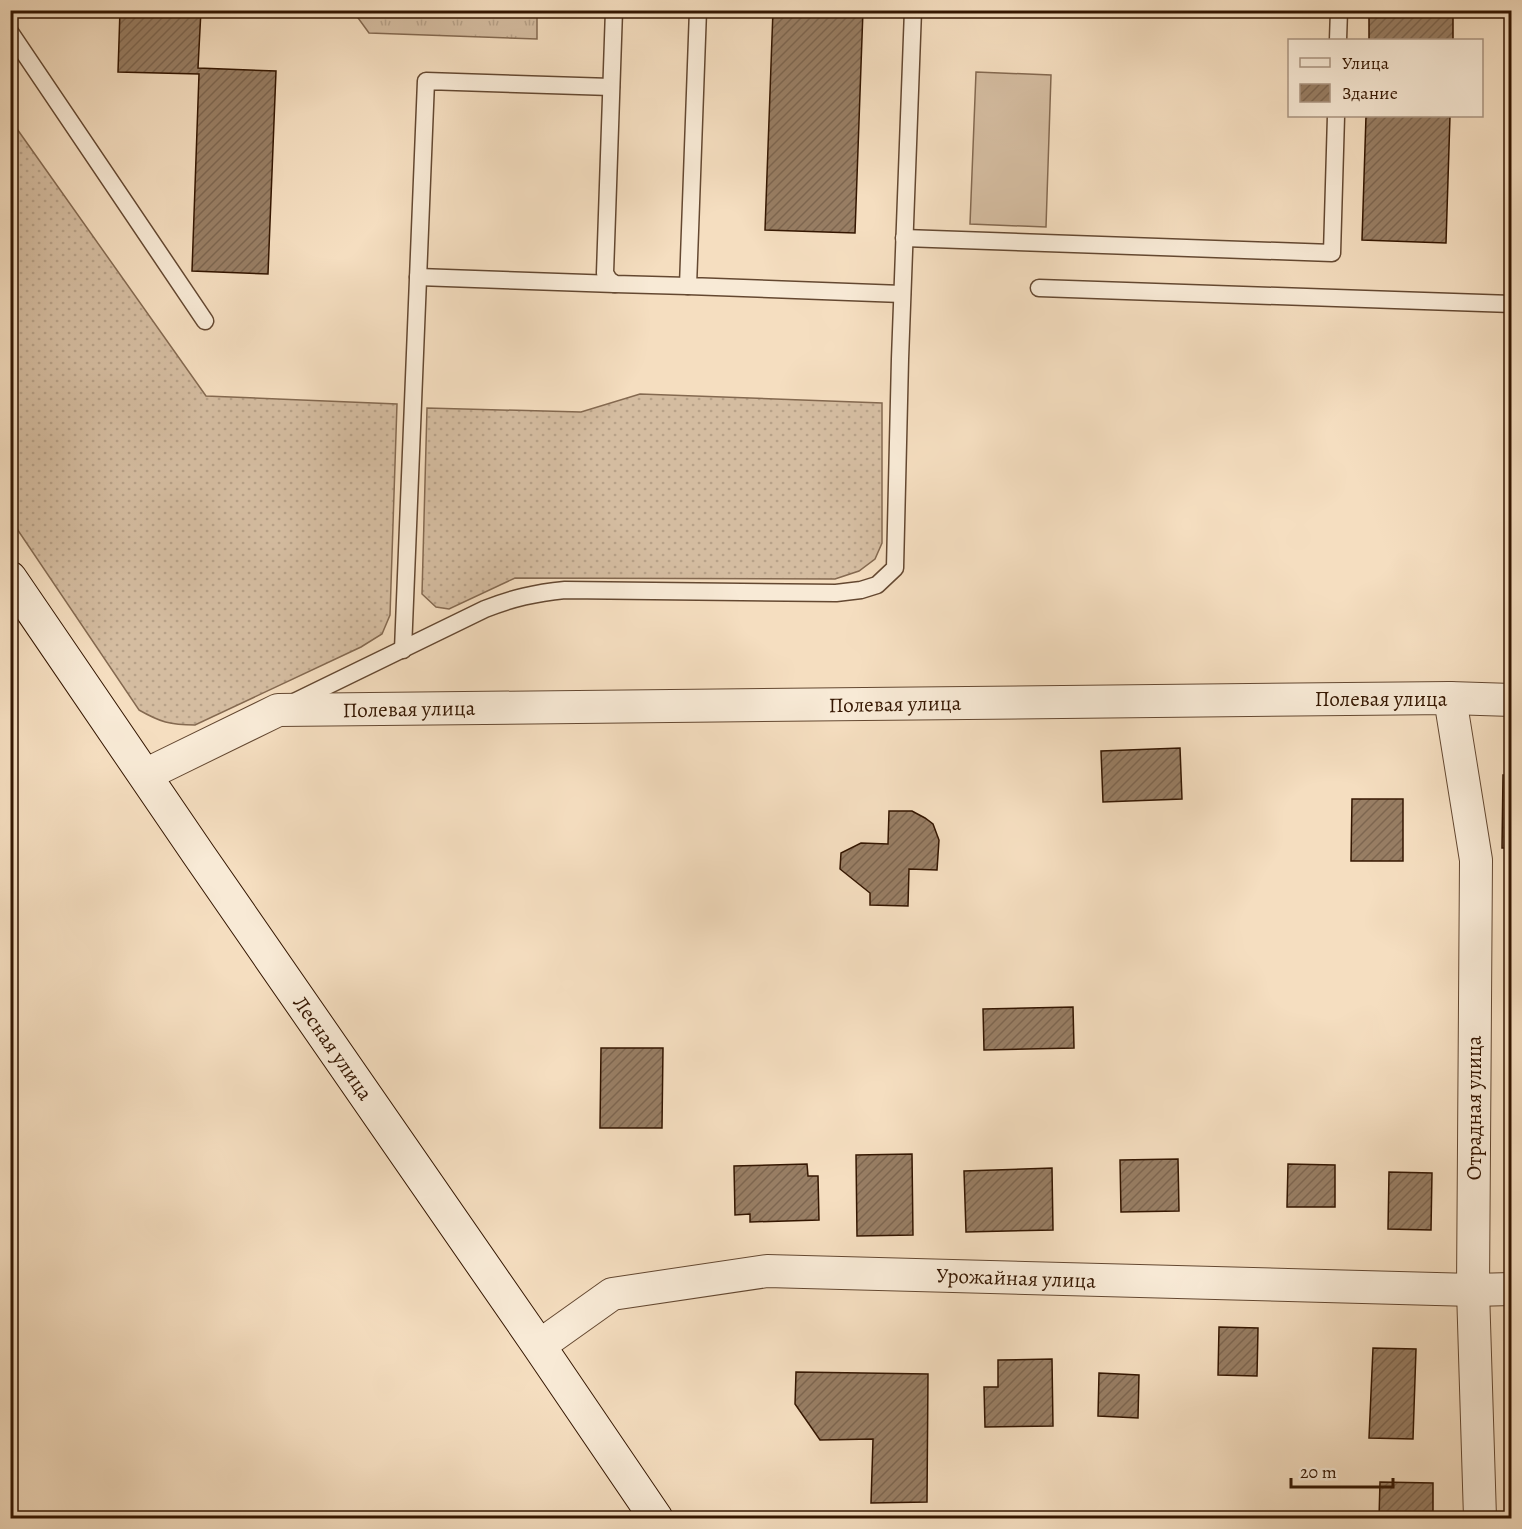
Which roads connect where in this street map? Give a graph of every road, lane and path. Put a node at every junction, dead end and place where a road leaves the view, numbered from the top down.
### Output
1 (614, 10) edge
2 (698, 10) edge
3 (913, 10) edge
4 (1339, 10) edge
5 (10, 32) edge
6 (1338, 39) edge
7 (611, 87) junction
8 (1336, 117) edge
9 (904, 238) junction
10 (418, 277) junction
11 (615, 284) junction
12 (688, 286) junction
13 (1039, 288) dead end
14 (903, 294) junction
15 (1512, 304) edge
16 (206, 321) dead end
17 (10, 578) edge
18 (403, 650) junction
19 (1450, 699) junction
20 (1512, 700) edge
21 (278, 710) junction
22 (144, 775) junction
23 (1512, 1289) edge
24 (1473, 1290) junction
25 (539, 1346) junction
26 (656, 1518) edge
27 (1480, 1518) edge

1 - 7 lane
2 - 12 lane
3 - 9 lane
4 - 6 lane
5 - 16 lane
7 - 10 lane
7 - 11 lane
8 - 9 lane
9 - 14 lane
10 - 11 lane
10 - 18 lane
11 - 12 lane
12 - 14 lane
13 - 15 lane
14 - 18 lane
17 - 22 main road, Лесная улица
18 - 21 lane
19 - 20 street, Полевая улица
19 - 21 street, Полевая улица
19 - 24 street, Отрадная улица
21 - 22 street
22 - 25 main road, Лесная улица
23 - 24 street, Урожайная улица
24 - 25 street, Урожайная улица
24 - 27 street, Отрадная улица
25 - 26 main road, Лесная улица

